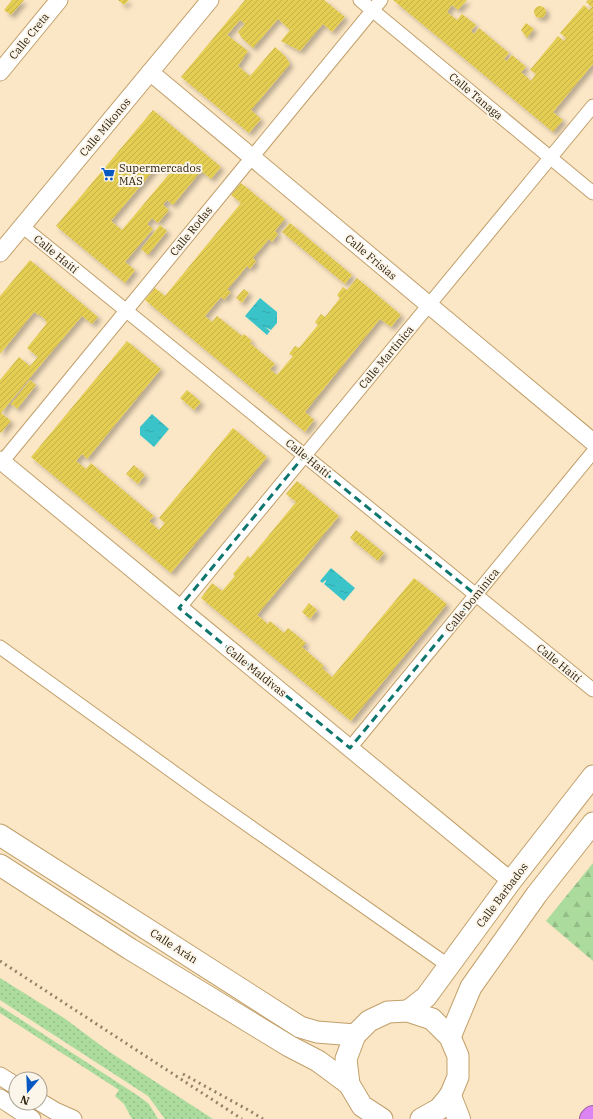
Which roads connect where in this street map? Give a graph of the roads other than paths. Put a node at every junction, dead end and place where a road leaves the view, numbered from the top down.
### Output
1 (210, 0) edge
2 (360, 0) edge
3 (381, 0) edge
4 (57, 1) edge
5 (372, 10) junction
6 (0, 72) edge
7 (150, 72) junction
8 (593, 106) edge
9 (252, 157) junction
10 (551, 158) junction
11 (593, 192) edge
12 (22, 226) junction
13 (0, 253) edge
14 (429, 305) junction
15 (126, 310) junction
16 (593, 442) edge
17 (593, 452) edge
18 (304, 456) junction
19 (1, 461) edge
20 (476, 595) junction
21 (179, 608) junction
22 (0, 647) edge
23 (593, 690) edge
24 (350, 748) junction
25 (593, 776) edge
26 (593, 823) edge
27 (0, 835) edge
28 (0, 865) edge
29 (512, 881) junction
30 (449, 966) junction
31 (408, 1011) junction
32 (355, 1035) junction
33 (450, 1037) junction
34 (348, 1084) junction
35 (450, 1096) junction
36 (0, 1098) edge
37 (48, 1107) edge
38 (32, 1119) edge
39 (73, 1119) edge
40 (382, 1119) edge
41 (421, 1119) edge
42 (459, 1119) edge

1 - 7 street, Calle Mikonos
2 - 5 street, Calle Tanaga
3 - 5 street, Calle Rodas
4 - 6 street, Calle Creta
5 - 9 street, Calle Rodas
5 - 10 street, Calle Tanaga
7 - 9 street, Calle Frisias
7 - 12 street, Calle Mikonos
8 - 10 street, Calle Martinica
9 - 14 street, Calle Frisias
9 - 15 street, Calle Rodas
10 - 11 street, Calle Tanaga
10 - 14 street, Calle Martinica
12 - 13 street, Calle Mikonos
12 - 15 street, Calle Haití
14 - 16 street, Calle Frisias
14 - 18 street, Calle Martinica
15 - 18 street, Calle Haití
15 - 19 street, Calle Rodas
17 - 20 street, Calle Dominica
18 - 20 street, Calle Haití
18 - 21 street, Calle Martinica
19 - 21 street, Calle Maldivas
20 - 23 street, Calle Haití
20 - 24 street, Calle Dominica
21 - 24 street, Calle Maldivas
22 - 30 street
24 - 29 street, Calle Maldivas
25 - 29 street, Calle Barbados
26 - 33 street
27 - 32 street, Calle Arán
28 - 34 street
29 - 30 street, Calle Barbados
30 - 31 street, Calle Barbados
31 - 32 street
31 - 33 street
32 - 34 street
33 - 35 street
34 - 40 street
35 - 41 street
35 - 42 main road
36 - 38 street
37 - 39 street

